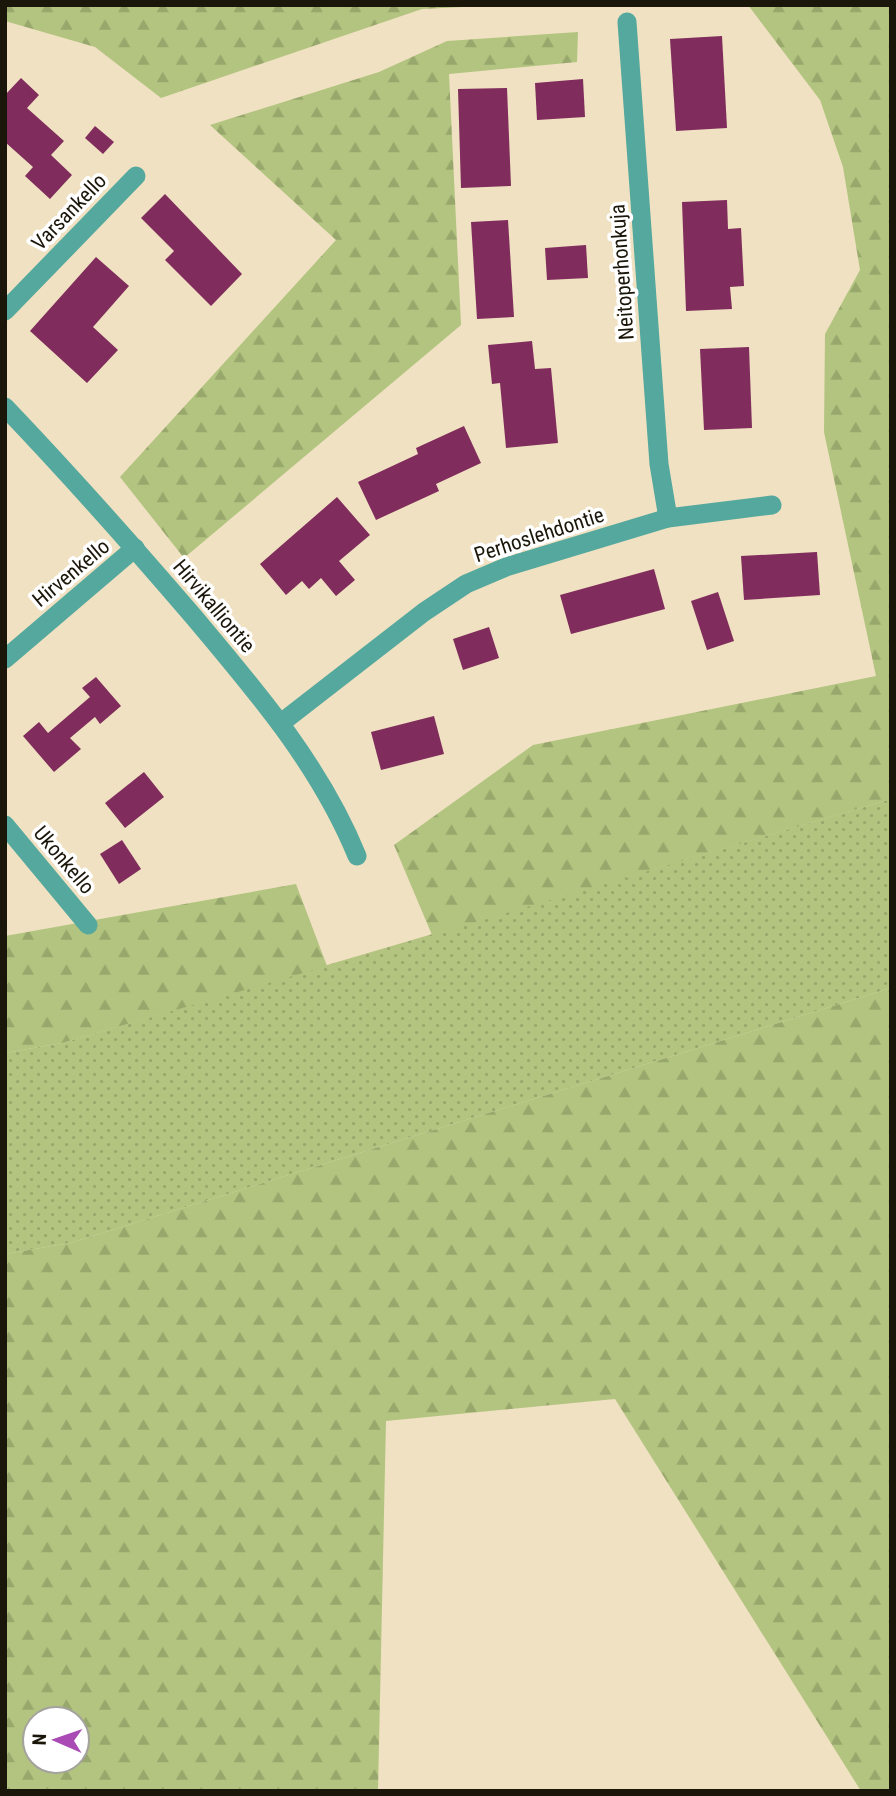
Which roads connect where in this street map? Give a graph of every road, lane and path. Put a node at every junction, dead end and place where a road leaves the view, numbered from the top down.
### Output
1 (626, 22) dead end
2 (136, 176) dead end
3 (5, 311) edge
4 (5, 407) edge
5 (772, 505) dead end
6 (668, 518) junction
7 (135, 548) junction
8 (5, 659) edge
9 (281, 723) junction
10 (5, 825) edge
11 (358, 856) dead end
12 (88, 925) dead end

1 - 6 street, Neitoperhonkuja
2 - 3 street, Varsankello
4 - 7 street, Hirvikalliontie
5 - 6 street, Perhoslehdontie
6 - 9 street, Perhoslehdontie
7 - 8 street, Hirvenkello
7 - 9 street, Hirvikalliontie
9 - 11 street, Hirvikalliontie
10 - 12 street, Ukonkello

